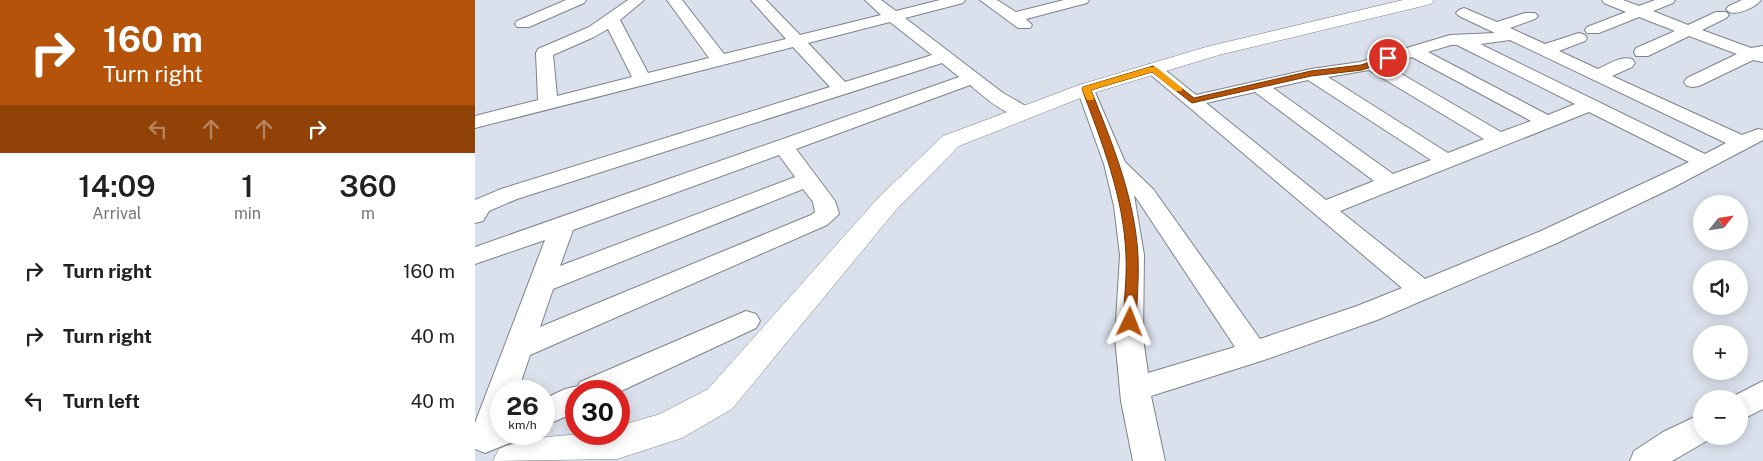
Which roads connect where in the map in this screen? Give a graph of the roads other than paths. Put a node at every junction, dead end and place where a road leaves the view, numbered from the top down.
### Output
1 (579, 0) edge
2 (637, 0) edge
3 (674, 0) edge
4 (758, 0) edge
5 (872, 0) edge
6 (958, 0) edge
7 (987, 0) edge
8 (1083, 0) edge
9 (1425, 0) edge
10 (1609, 0) edge
11 (1668, 0) edge
12 (1754, 0) edge
13 (1639, 11) junction
14 (1464, 13) dead end
15 (891, 16) junction
16 (1530, 16) dead end
17 (612, 20) junction
18 (523, 24) dead end
19 (1689, 30) junction
20 (1504, 31) junction
21 (1458, 39) junction
22 (796, 40) junction
23 (1545, 50) junction
24 (1414, 51) junction
25 (1642, 52) dead end
26 (1760, 56) edge
27 (943, 57) junction
28 (719, 59) junction
29 (1626, 63) dead end
30 (1371, 64) junction
31 (1153, 69) junction
32 (1311, 74) junction
33 (1599, 76) junction
34 (642, 79) junction
35 (971, 79) junction
36 (1258, 86) junction
37 (842, 89) junction
38 (1086, 89) junction
39 (1192, 101) junction
40 (548, 104) junction
41 (1660, 104) junction
42 (1591, 105) junction
43 (1024, 112) junction
44 (475, 122) edge
45 (1547, 122) junction
46 (1500, 140) junction
47 (783, 146) junction
48 (1447, 161) junction
49 (1705, 162) junction
50 (1115, 164) junction
51 (808, 179) junction
52 (1391, 183) junction
53 (1323, 210) junction
54 (475, 216) edge
55 (563, 224) junction
56 (475, 256) edge
57 (542, 283) junction
58 (1420, 290) junction
59 (746, 321) dead end
60 (518, 348) junction
61 (1254, 352) junction
62 (507, 380) edge
63 (615, 380) edge
64 (1135, 389) junction
65 (1763, 394) edge
66 (1748, 403) edge
67 (490, 425) edge
68 (1693, 432) edge
69 (490, 437) edge
70 (512, 461) edge
71 (1149, 461) edge
72 (1646, 461) edge

1 - 18 street
2 - 17 street
3 - 28 street
4 - 22 street
5 - 15 street
6 - 15 street
7 - 8 street
9 - 31 main road
10 - 13 street
11 - 13 street
12 - 19 street
13 - 19 street
13 - 23 street
14 - 20 street
15 - 22 street
15 - 27 street
16 - 20 street
17 - 34 street
17 - 40 street
19 - 25 street
19 - 26 street
20 - 21 street
20 - 23 street
21 - 24 street
21 - 42 street
22 - 28 street
22 - 37 street
23 - 33 street
24 - 30 street
24 - 45 street
26 - 41 street
27 - 35 street
27 - 37 street
28 - 34 street
29 - 33 street
30 - 32 street
30 - 46 street
31 - 38 main road
31 - 39 street
32 - 36 street
32 - 48 street
33 - 41 street
34 - 40 street
35 - 43 street
35 - 47 street
36 - 39 street
36 - 52 street
37 - 54 street
38 - 43 main road
38 - 50 street
39 - 53 street
40 - 44 street
41 - 49 street
42 - 45 street
42 - 49 street
43 - 70 main road
45 - 46 street
46 - 48 street
47 - 51 street
47 - 55 street
48 - 52 street
49 - 58 street
50 - 61 street
50 - 64 street
51 - 57 street
51 - 60 street
52 - 53 street
53 - 58 street
55 - 56 street
55 - 57 street
57 - 60 street
58 - 61 street
59 - 63 street
60 - 62 street
61 - 64 street
64 - 71 street
65 - 66 street
67 - 69 street
68 - 72 street

